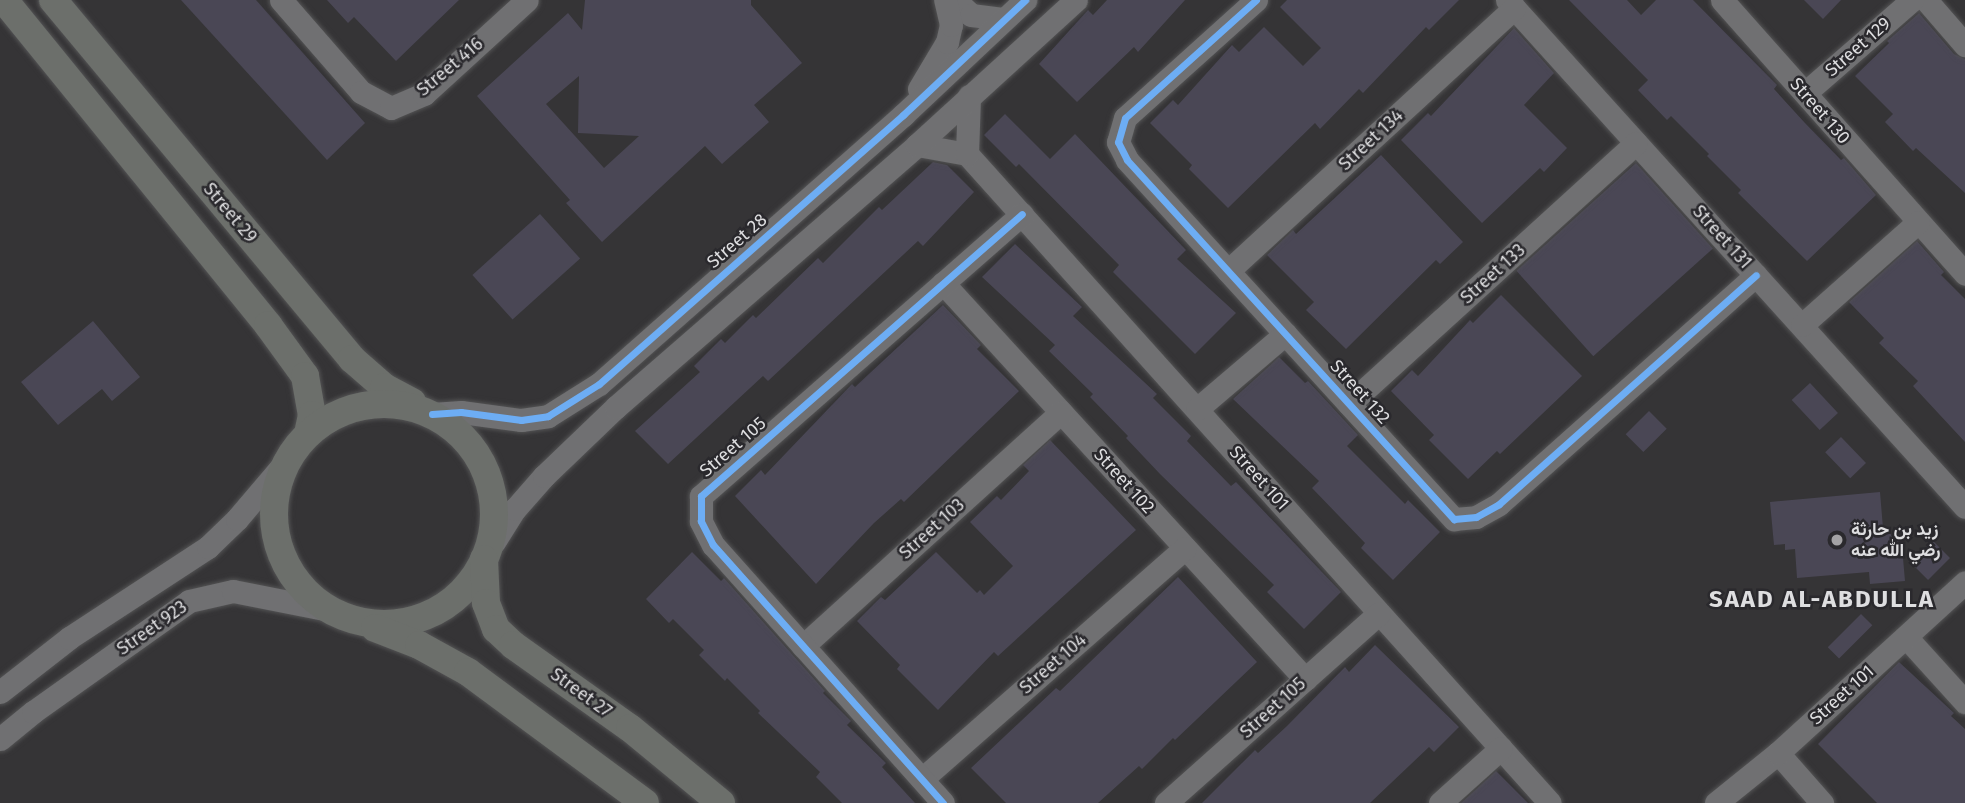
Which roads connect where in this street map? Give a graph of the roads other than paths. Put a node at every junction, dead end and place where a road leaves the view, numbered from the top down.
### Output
1 (5, 0) edge
2 (53, 0) edge
3 (281, 0) edge
4 (527, 0) edge
5 (945, 0) edge
6 (955, 0) edge
7 (1025, 0) edge
8 (1076, 0) edge
9 (1256, 0) edge
10 (1722, 0) edge
11 (1912, 0) edge
12 (1926, 0) edge
13 (1511, 4) edge
14 (1003, 19) junction
15 (1965, 45) edge
16 (1805, 93) junction
17 (969, 96) junction
18 (903, 115) junction
19 (1636, 143) junction
20 (917, 145) junction
21 (967, 154) junction
22 (1022, 214) junction
23 (1918, 222) junction
24 (1228, 271) junction
25 (1965, 274) edge
26 (1756, 275) junction
27 (943, 283) junction
28 (1802, 325) junction
29 (1285, 334) junction
30 (1349, 404) junction
31 (1197, 409) junction
32 (428, 411) junction
33 (1060, 412) junction
34 (308, 433) junction
35 (282, 466) junction
36 (1965, 507) edge
37 (1185, 548) junction
38 (489, 551) junction
39 (1965, 582) edge
40 (329, 610) junction
41 (1379, 613) junction
42 (366, 625) junction
43 (1906, 637) junction
44 (803, 646) junction
45 (1305, 679) junction
46 (0, 692) edge
47 (1965, 702) edge
48 (0, 739) edge
49 (1501, 748) junction
50 (1778, 753) junction
51 (922, 779) junction
52 (645, 803) edge
53 (721, 803) edge
54 (943, 803) edge
55 (1166, 803) edge
56 (1440, 803) edge
57 (1550, 803) edge
58 (1716, 803) edge
59 (1822, 803) edge

1 - 34 main road
2 - 32 main road, Street 29
3 - 4 street, Street 416
5 - 18 street
6 - 14 street
7 - 14 street, Street 28
8 - 17 street
9 - 24 street, Street 132
10 - 16 street, Street 130
11 - 16 street, Street 129
12 - 15 street
13 - 19 street, Street 131
13 - 24 street, Street 134
14 - 18 street, Street 28
16 - 23 street, Street 130
17 - 20 street
17 - 21 street
18 - 32 street, Street 28
19 - 26 street, Street 131
19 - 30 street, Street 133
20 - 21 street
20 - 38 street
21 - 22 street, Street 101
22 - 27 street, Street 105
22 - 31 street, Street 101
23 - 25 street, Street 130
23 - 28 street
24 - 29 street, Street 132
26 - 28 street, Street 131
26 - 30 street, Street 132
27 - 33 street, Street 102
27 - 44 street, Street 105
28 - 36 street, Street 131
29 - 30 street, Street 132
29 - 31 street
31 - 41 street, Street 101
32 - 34 main road
32 - 38 main road
33 - 37 street, Street 102
33 - 44 street, Street 103
34 - 35 main road
35 - 40 main road
35 - 46 street, Street 923
37 - 45 street, Street 102
37 - 51 street, Street 104
38 - 42 main road
38 - 53 main road, Street 27
39 - 43 street, Street 101
40 - 42 main road
40 - 48 street, Street 923
41 - 45 street, Street 105
41 - 49 street, Street 101
42 - 52 main road
43 - 47 street
43 - 50 street, Street 101
44 - 51 street, Street 105
45 - 55 street, Street 105
49 - 56 street
49 - 57 street, Street 101
50 - 58 street, Street 101
50 - 59 street
51 - 54 street, Street 105

